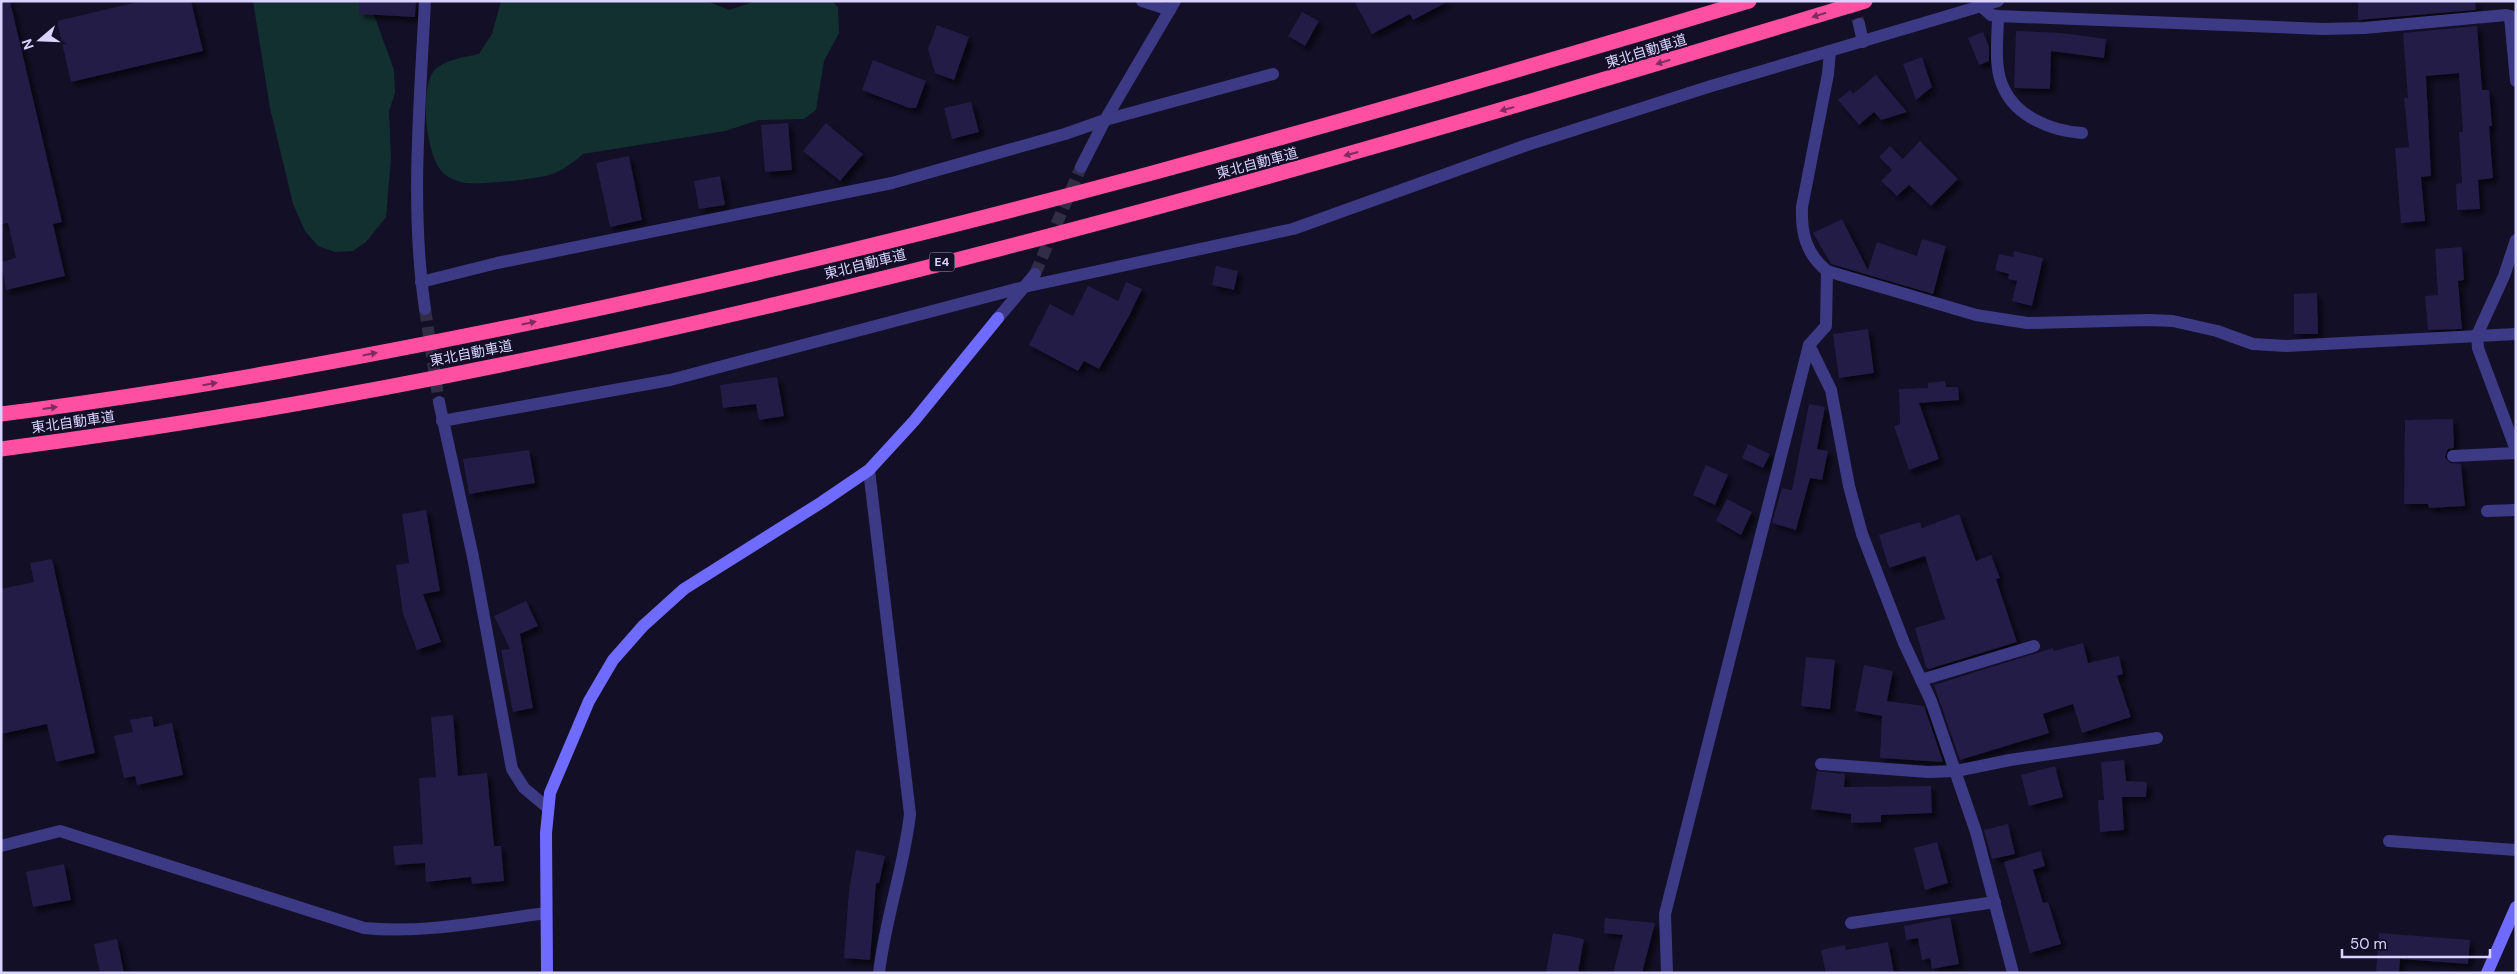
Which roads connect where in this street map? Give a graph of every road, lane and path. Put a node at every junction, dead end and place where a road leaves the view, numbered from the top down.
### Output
1 (425, 1) edge
2 (1142, 1) edge
3 (1749, 1) edge
4 (1865, 1) edge
5 (1998, 1) edge
6 (1172, 6) edge
7 (1981, 6) junction
8 (1998, 16) junction
9 (2513, 17) edge
10 (1859, 24) tunnel mouth
11 (1863, 42) junction
12 (1830, 51) junction
13 (1273, 74) dead end
14 (2516, 81) edge
15 (1105, 120) junction
16 (2082, 133) dead end
17 (1081, 167) tunnel mouth
18 (2516, 240) edge
19 (1827, 271) junction
20 (1035, 274) tunnel mouth
21 (421, 282) junction
22 (1024, 287) junction
23 (426, 309) tunnel mouth
24 (2516, 334) edge
25 (2477, 335) junction
26 (1808, 345) junction
27 (439, 402) tunnel mouth
28 (1, 414) edge
29 (442, 421) junction
30 (1, 449) edge
31 (2516, 451) edge
32 (2453, 456) dead end
33 (869, 470) junction
34 (2516, 510) edge
35 (2486, 511) dead end
36 (2034, 646) dead end
37 (1921, 680) junction
38 (2157, 738) dead end
39 (1821, 764) dead end
40 (1956, 771) junction
41 (548, 808) junction
42 (2389, 841) dead end
43 (1, 846) edge
44 (2516, 850) edge
45 (1995, 902) junction
46 (2516, 907) edge
47 (546, 914) junction
48 (1851, 923) dead end
49 (546, 973) edge
50 (879, 973) edge
51 (1666, 973) edge
52 (2013, 973) edge
53 (2486, 973) edge

1 - 21 street
2 - 6 street
28 -> 3 highway, 東北自動車道 / E4
4 -> 30 highway, 東北自動車道 / E4
5 - 7 street
6 - 15 street
7 - 8 street
7 - 11 street
8 - 9 street
8 - 16 street
9 - 14 street
10 - 11 street
11 - 12 street
12 - 19 street
12 - 22 street
13 - 15 street
15 - 17 street
15 - 21 street
18 - 25 street
19 - 25 street
19 - 26 street
20 - 22 street
21 - 23 street
22 - 29 street
22 - 33 street
24 - 25 street
25 - 31 street
26 - 37 street
26 - 51 street
27 - 29 street
29 - 41 street
31 - 32 street
33 - 41 street
33 - 50 street
34 - 35 street
36 - 37 street
37 - 40 street
38 - 40 street
39 - 40 street
40 - 45 street
41 - 47 street
42 - 44 street
43 - 47 street
45 - 48 street
45 - 52 street
46 - 53 street
47 - 49 street

